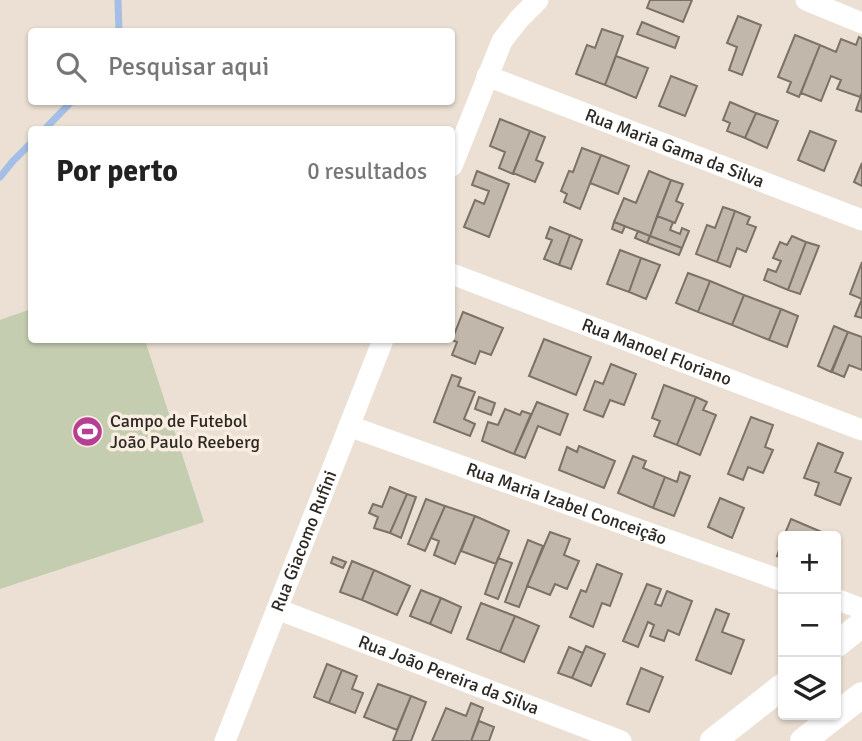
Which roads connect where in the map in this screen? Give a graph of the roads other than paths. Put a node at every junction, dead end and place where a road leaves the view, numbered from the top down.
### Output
1 (538, 0) edge
2 (806, 0) edge
3 (862, 23) edge
4 (487, 76) junction
5 (455, 158) edge
6 (862, 220) edge
7 (455, 275) edge
8 (382, 343) edge
9 (349, 426) junction
10 (862, 430) edge
11 (778, 579) edge
12 (841, 601) edge
13 (277, 609) junction
14 (862, 609) edge
15 (862, 624) edge
16 (841, 641) edge
17 (778, 690) edge
18 (862, 695) edge
19 (225, 741) edge
20 (621, 741) edge
21 (713, 741) edge
22 (803, 741) edge

1 - 4 street
2 - 3 street
4 - 5 street
4 - 6 street, Rua Maria Gama da Silva
7 - 10 street, Rua Manoel Floriano
8 - 9 street, Rua Giacomo Rufini
9 - 11 street, Rua Maria Izabel Conceição
9 - 13 street, Rua Giacomo Rufini
12 - 14 street
13 - 19 street, Rua Giacomo Rufini
13 - 20 street, Rua João Pereira da Silva
15 - 16 street
17 - 21 street
18 - 22 street

